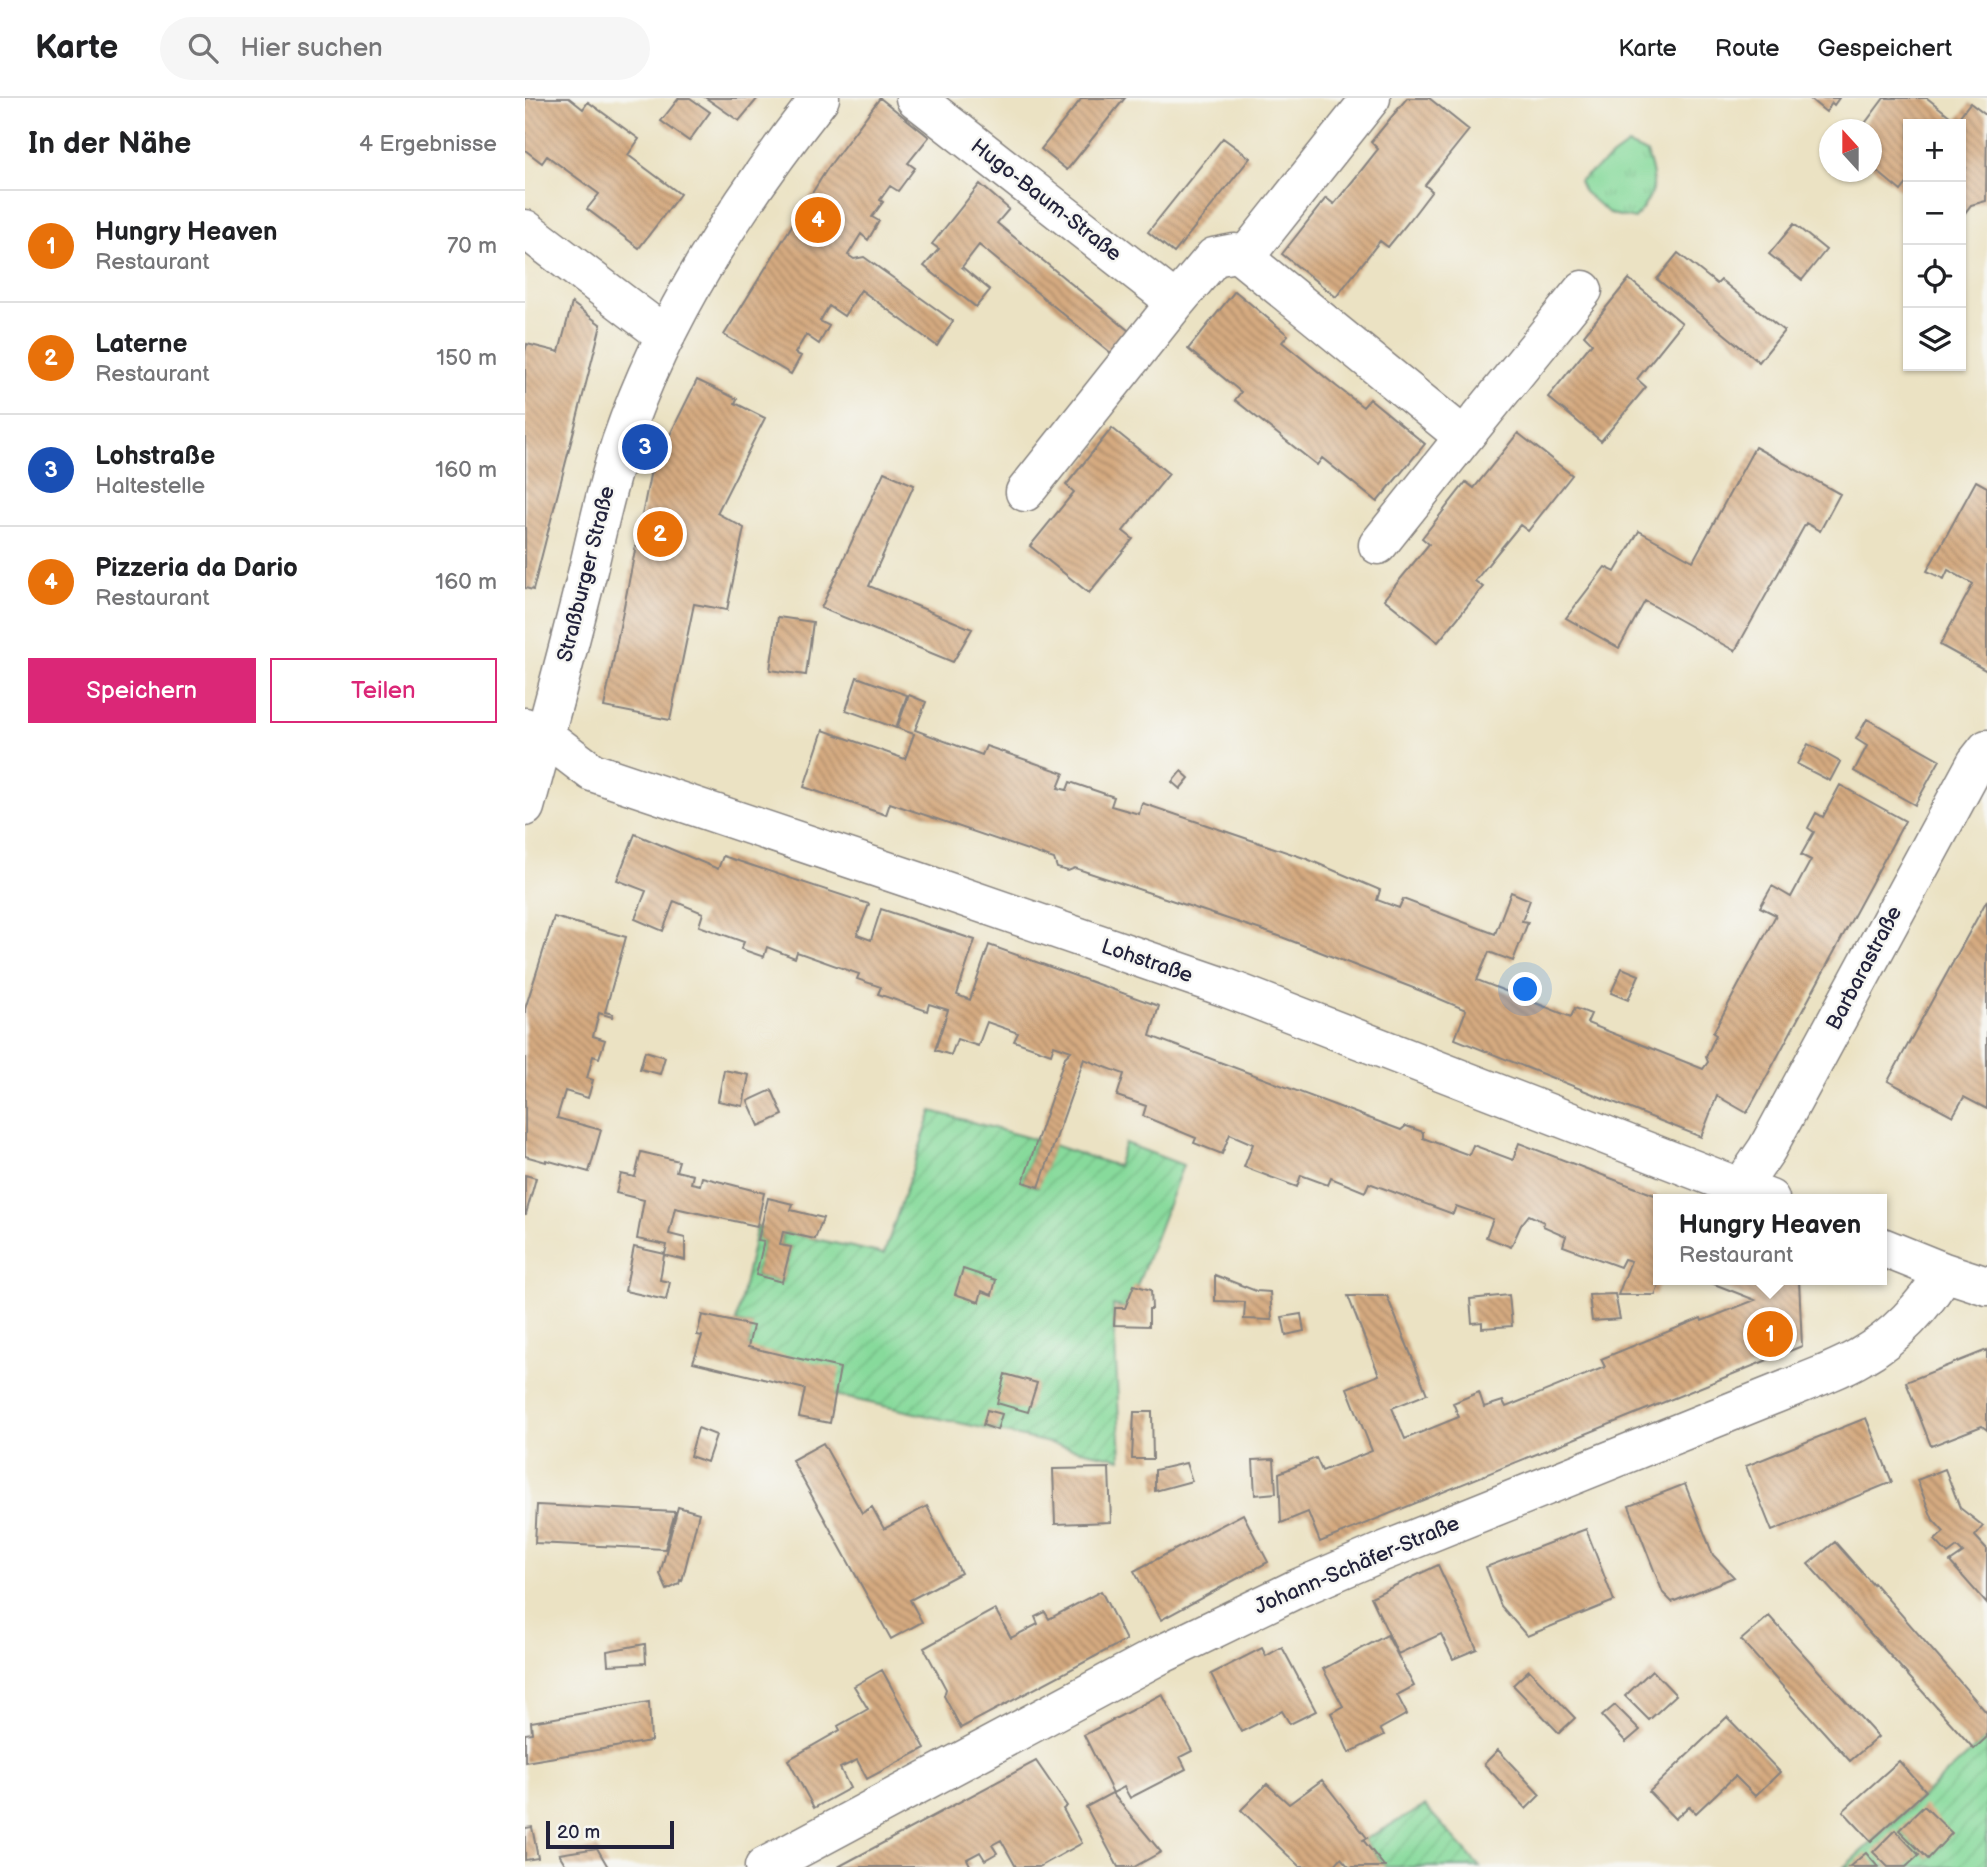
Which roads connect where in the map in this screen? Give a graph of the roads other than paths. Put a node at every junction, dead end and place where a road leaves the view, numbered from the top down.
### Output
1 (820, 98) edge
2 (915, 98) edge
3 (1371, 98) edge
4 (525, 229) edge
5 (1244, 258) junction
6 (1583, 289) dead end
7 (1176, 302) junction
8 (666, 336) junction
9 (1464, 438) junction
10 (1025, 492) dead end
11 (1378, 545) dead end
12 (535, 731) edge
13 (1987, 748) edge
14 (525, 807) edge
15 (1755, 1193) edge
16 (1887, 1249) edge
17 (1944, 1272) junction
18 (1987, 1286) edge
19 (764, 1867) edge

1 - 8 street, Straßburger Straße
2 - 7 street, Hugo-Baum-Straße
3 - 5 street
4 - 8 street
5 - 7 street
5 - 9 street
6 - 9 street
7 - 10 street
8 - 12 street, Straßburger Straße
9 - 11 street
12 - 14 street, Straßburger Straße
12 - 15 street, Lohstraße
13 - 15 street, Barbarastraße
16 - 17 street
17 - 18 street
17 - 19 street, Johann-Schäfer-Straße

